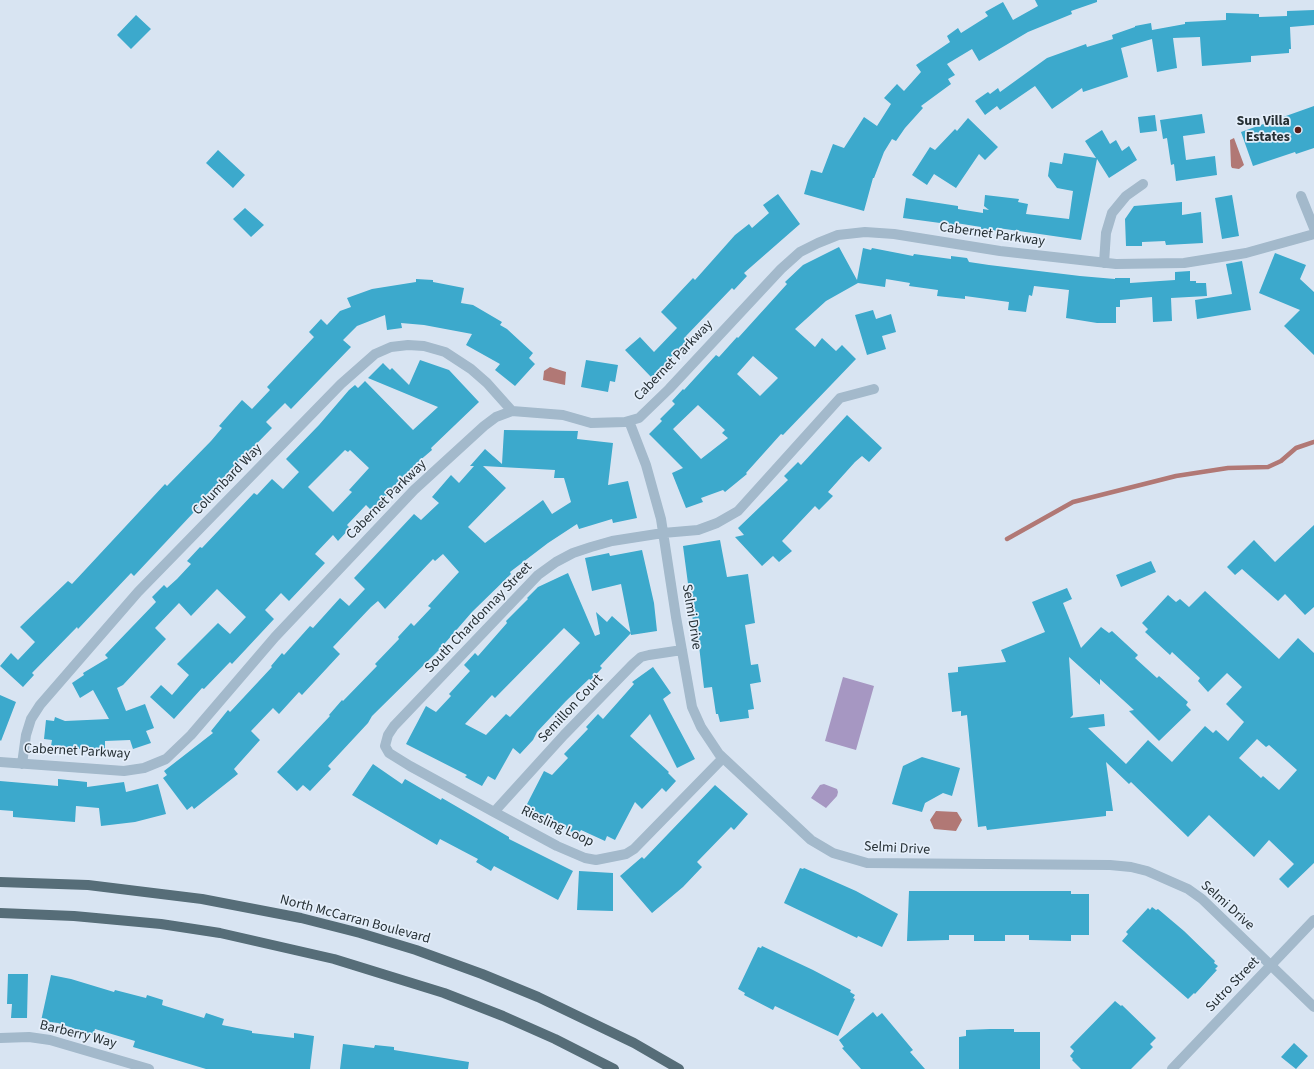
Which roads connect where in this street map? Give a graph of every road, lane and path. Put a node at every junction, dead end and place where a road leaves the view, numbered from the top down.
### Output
1 (1143, 184) dead end
2 (1301, 196) dead end
3 (1314, 228) edge
4 (1314, 234) edge
5 (1104, 263) junction
6 (874, 389) dead end
7 (512, 411) junction
8 (629, 421) junction
9 (664, 533) junction
10 (682, 650) junction
11 (385, 746) joint
12 (723, 758) junction
13 (0, 762) edge
14 (22, 764) junction
15 (494, 812) junction
16 (0, 882) edge
17 (0, 913) edge
18 (1314, 920) edge
19 (1271, 966) junction
20 (1314, 1007) edge
21 (0, 1038) edge
22 (149, 1069) edge
23 (614, 1069) edge
24 (679, 1069) edge
25 (1172, 1069) edge

1 - 5 street
2 - 3 street
4 - 5 street, Cabernet Parkway
5 - 8 street, Cabernet Parkway
6 - 9 street, South Chardonnay Street
7 - 8 street, Cabernet Parkway
7 - 14 street, Cabernet Parkway
7 - 14 street, Columbard Way
8 - 9 street, Selmi Drive
9 - 10 street, Selmi Drive
9 - 11 street, South Chardonnay Street
10 - 12 street, Selmi Drive
10 - 15 street, Semillon Court
11 - 15 street, Riesling Loop
12 - 15 street, Riesling Loop
12 - 19 street, Selmi Drive
13 - 14 street, Cabernet Parkway
16 - 24 main road, North McCarran Boulevard
17 - 23 main road
18 - 19 street, Sutro Street
19 - 20 street, Selmi Drive
19 - 25 street, Sutro Street
21 - 22 street, Barberry Way

